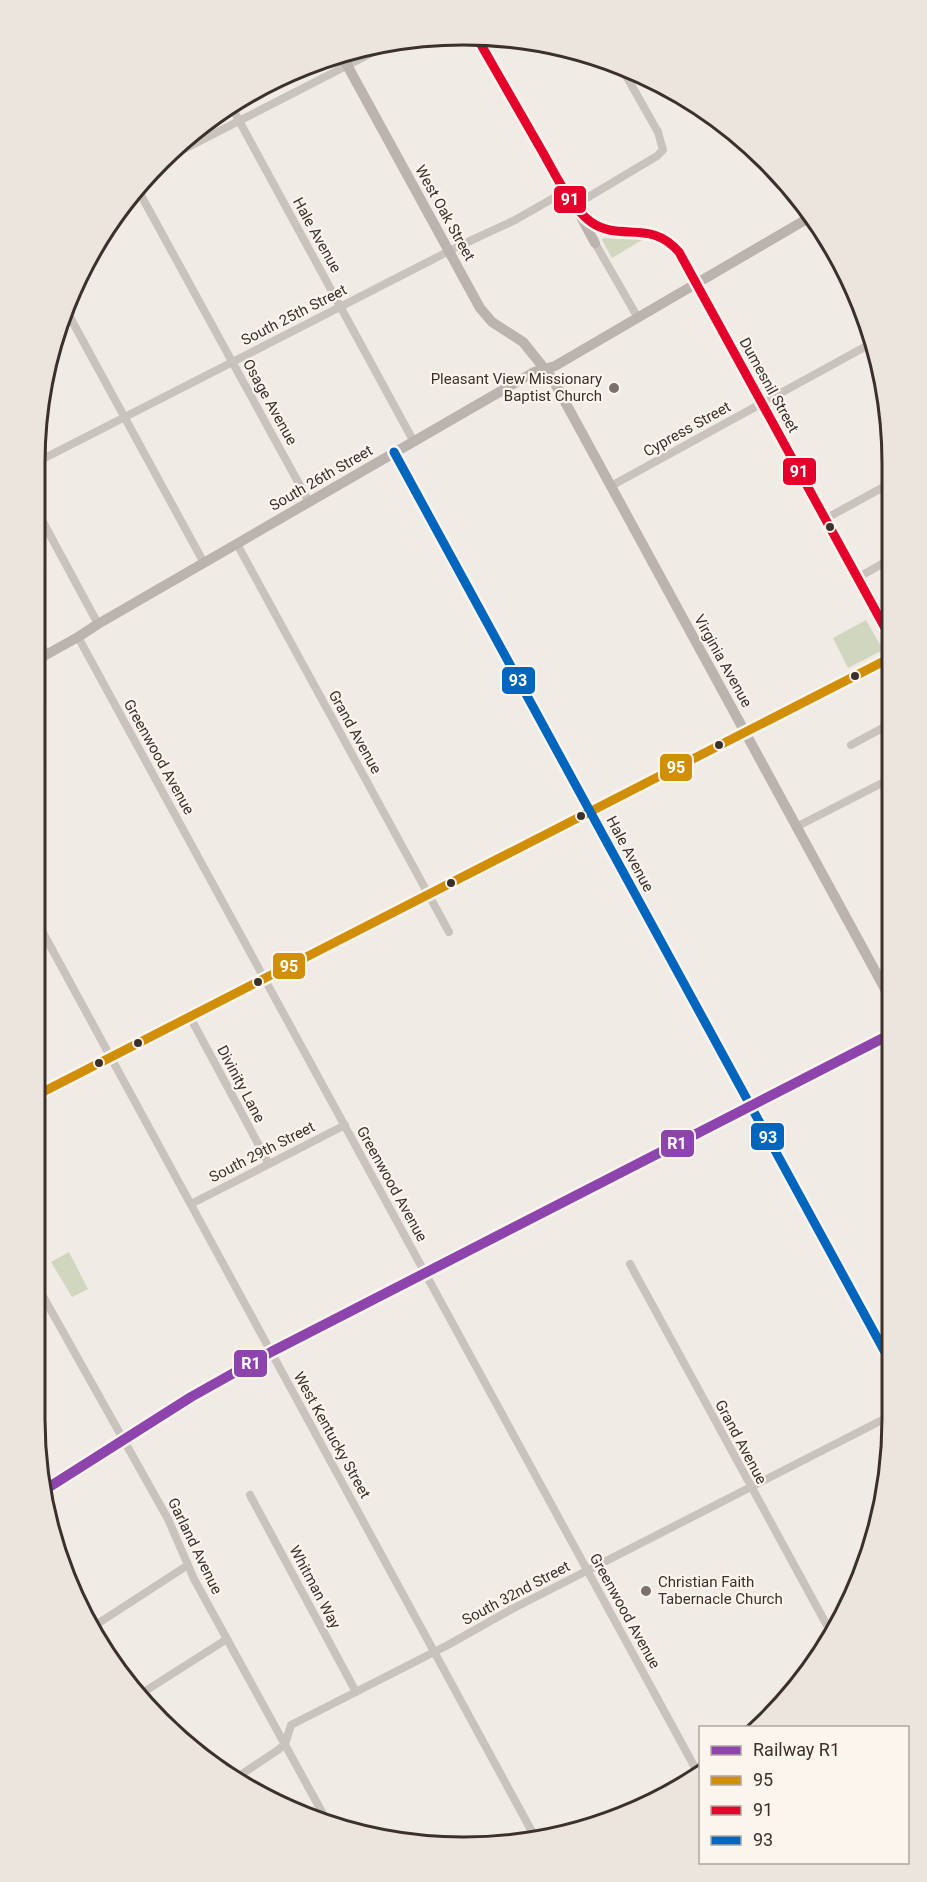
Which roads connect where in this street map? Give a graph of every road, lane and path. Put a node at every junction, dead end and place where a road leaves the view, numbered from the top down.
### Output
1 (482, 46) edge
2 (364, 57) edge
3 (345, 62) edge
4 (347, 66) junction
5 (628, 79) edge
6 (235, 113) edge
7 (239, 121) junction
8 (193, 144) edge
9 (566, 191) junction
10 (142, 197) edge
11 (575, 205) junction
12 (804, 221) edge
13 (595, 243) joint
14 (449, 251) junction
15 (696, 283) junction
16 (340, 306) junction
17 (638, 318) junction
18 (71, 319) edge
19 (865, 347) edge
20 (232, 362) junction
21 (544, 369) junction
22 (762, 403) junction
23 (124, 417) junction
24 (414, 442) junction
25 (394, 452) junction
26 (45, 457) edge
27 (611, 486) junction
28 (882, 488) edge
29 (309, 502) junction
30 (825, 519) junction
31 (45, 527) edge
32 (237, 544) junction
33 (204, 563) junction
34 (882, 564) edge
35 (857, 578) junction
36 (882, 623) edge
37 (98, 624) junction
38 (78, 638) junction
39 (46, 654) edge
40 (882, 662) edge
41 (882, 728) edge
42 (745, 732) junction
43 (851, 745) dead end
44 (882, 783) edge
45 (591, 811) junction
46 (796, 827) junction
47 (428, 895) junction
48 (448, 932) dead end
49 (45, 938) edge
50 (264, 978) junction
51 (882, 984) edge
52 (190, 1017) junction
53 (111, 1057) junction
54 (45, 1090) edge
55 (345, 1125) junction
56 (269, 1164) junction
57 (191, 1203) junction
58 (630, 1264) dead end
59 (45, 1301) edge
60 (882, 1347) edge
61 (882, 1420) edge
62 (751, 1488) junction
63 (250, 1495) dead end
64 (188, 1565) junction
65 (588, 1571) junction
66 (98, 1623) edge
67 (827, 1626) edge
68 (227, 1639) junction
69 (434, 1652) junction
70 (146, 1691) edge
71 (356, 1692) junction
72 (285, 1744) junction
73 (695, 1767) edge
74 (242, 1773) edge
75 (322, 1812) edge
76 (532, 1831) edge

1 - 9 main road, Dumesnil Street
2 - 4 street
3 - 4 main road, West Oak Street
4 - 7 street
4 - 14 main road, West Oak Street
5 - 11 street
6 - 7 street, Hale Avenue
7 - 8 street
7 - 16 street, Hale Avenue
9 - 11 main road, Dumesnil Street
9 - 14 street, South 25th Street
10 - 20 street, Osage Avenue
11 - 13 main road, Dumesnil Street
11 - 15 main road, Dumesnil Street
12 - 15 main road, South 26th Street
13 - 17 street, Dumesnil Street
14 - 16 street, South 25th Street
14 - 21 main road, West Oak Street
15 - 17 main road, South 26th Street
15 - 22 main road, Dumesnil Street
16 - 20 street, South 25th Street
16 - 24 street, Hale Avenue
17 - 21 main road, South 26th Street
18 - 23 street
19 - 22 street, Cypress Street
20 - 23 street, South 25th Street
20 - 29 street, Osage Avenue
21 - 24 main road, South 26th Street
21 - 27 main road, Virginia Avenue
22 - 27 street, Cypress Street
22 - 30 main road, Dumesnil Street
23 - 26 street, South 25th Street
23 - 33 street
24 - 25 main road, South 26th Street
25 - 29 main road, South 26th Street
25 - 45 street, Hale Avenue
27 - 42 main road, Virginia Avenue
28 - 30 street
29 - 32 main road, South 26th Street
30 - 35 main road, Dumesnil Street
31 - 37 street
32 - 33 main road, South 26th Street
32 - 47 street, Grand Avenue
33 - 37 main road, South 26th Street
34 - 35 street
35 - 36 main road, Dumesnil Street
37 - 38 main road, South 26th Street
38 - 39 main road, South 26th Street
38 - 50 street, Greenwood Avenue
40 - 42 street
41 - 43 street
42 - 45 street
42 - 46 main road, Virginia Avenue
44 - 46 street
45 - 47 street
45 - 60 street, Hale Avenue
46 - 51 main road, Virginia Avenue
47 - 48 street, Grand Avenue
47 - 50 street
49 - 53 street, West Kentucky Street
50 - 52 street
50 - 55 street, Greenwood Avenue
52 - 53 street
52 - 56 street, Divinity Lane
53 - 54 street
53 - 57 street, West Kentucky Street
55 - 56 street, South 29th Street
55 - 65 street, Greenwood Avenue
56 - 57 street, South 29th Street
57 - 69 street, West Kentucky Street
58 - 62 street, Grand Avenue
59 - 64 street, Garland Avenue
61 - 62 street, South 32nd Street
62 - 65 street, South 32nd Street
62 - 67 street, Grand Avenue
63 - 71 street, Whitman Way
64 - 66 street
64 - 68 street, Garland Avenue
65 - 69 street, South 32nd Street
65 - 73 street, Greenwood Avenue
68 - 70 street
68 - 72 street, Garland Avenue
69 - 71 street, South 32nd Street
69 - 76 street, West Kentucky Street
71 - 72 street, South 32nd Street
72 - 74 street, South 32nd Street
72 - 75 street, Garland Avenue

